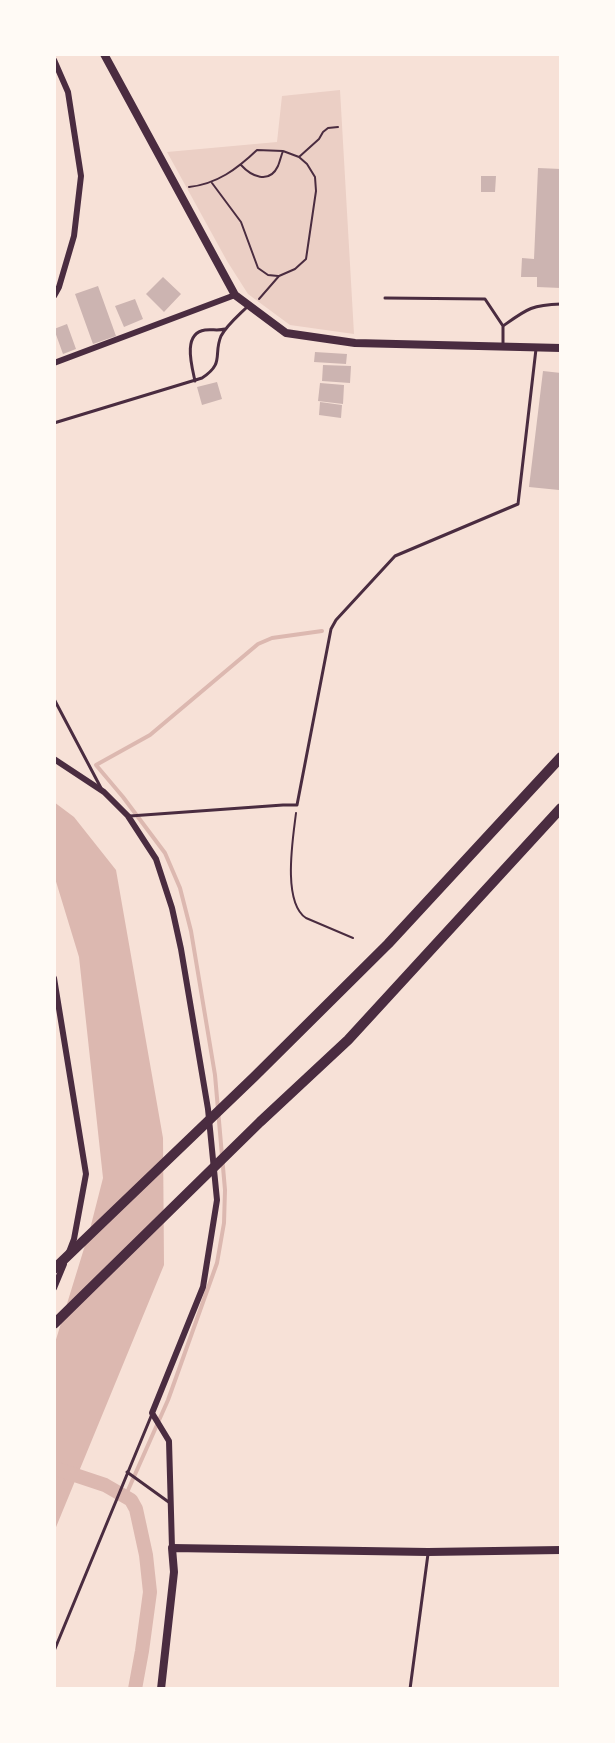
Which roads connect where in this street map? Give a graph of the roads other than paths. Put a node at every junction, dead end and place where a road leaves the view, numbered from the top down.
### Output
1 (104, 54) edge
2 (54, 60) edge
3 (235, 295) junction
4 (54, 296) edge
5 (385, 298) dead end
6 (561, 304) edge
7 (250, 307) junction
8 (504, 326) junction
9 (225, 329) junction
10 (502, 346) junction
11 (536, 347) junction
12 (561, 348) edge
13 (54, 363) edge
14 (195, 381) junction
15 (54, 423) edge
16 (54, 699) edge
17 (561, 757) edge
18 (54, 759) edge
19 (104, 792) junction
20 (561, 808) edge
21 (128, 816) junction
22 (54, 978) edge
23 (54, 1269) edge
24 (54, 1288) edge
25 (54, 1324) edge
26 (153, 1415) junction
27 (127, 1472) junction
28 (172, 1504) junction
29 (172, 1548) junction
30 (561, 1550) edge
31 (428, 1552) junction
32 (54, 1651) edge
33 (161, 1689) edge
34 (410, 1689) edge

1 - 3 street
2 - 4 street
3 - 7 street
3 - 13 street
5 - 8 lane
6 - 8 lane
7 - 9 lane
7 - 10 street
8 - 10 lane
9 - 14 lane
9 - 14 lane
10 - 11 street
11 - 12 street
11 - 21 lane
14 - 15 lane
16 - 19 lane
17 - 23 highway
18 - 19 street
19 - 21 street
20 - 25 highway
21 - 26 street
22 - 24 street
26 - 27 lane
26 - 28 street
27 - 28 lane
27 - 32 lane
28 - 29 street
29 - 31 street
29 - 33 street
30 - 31 street
31 - 34 lane

